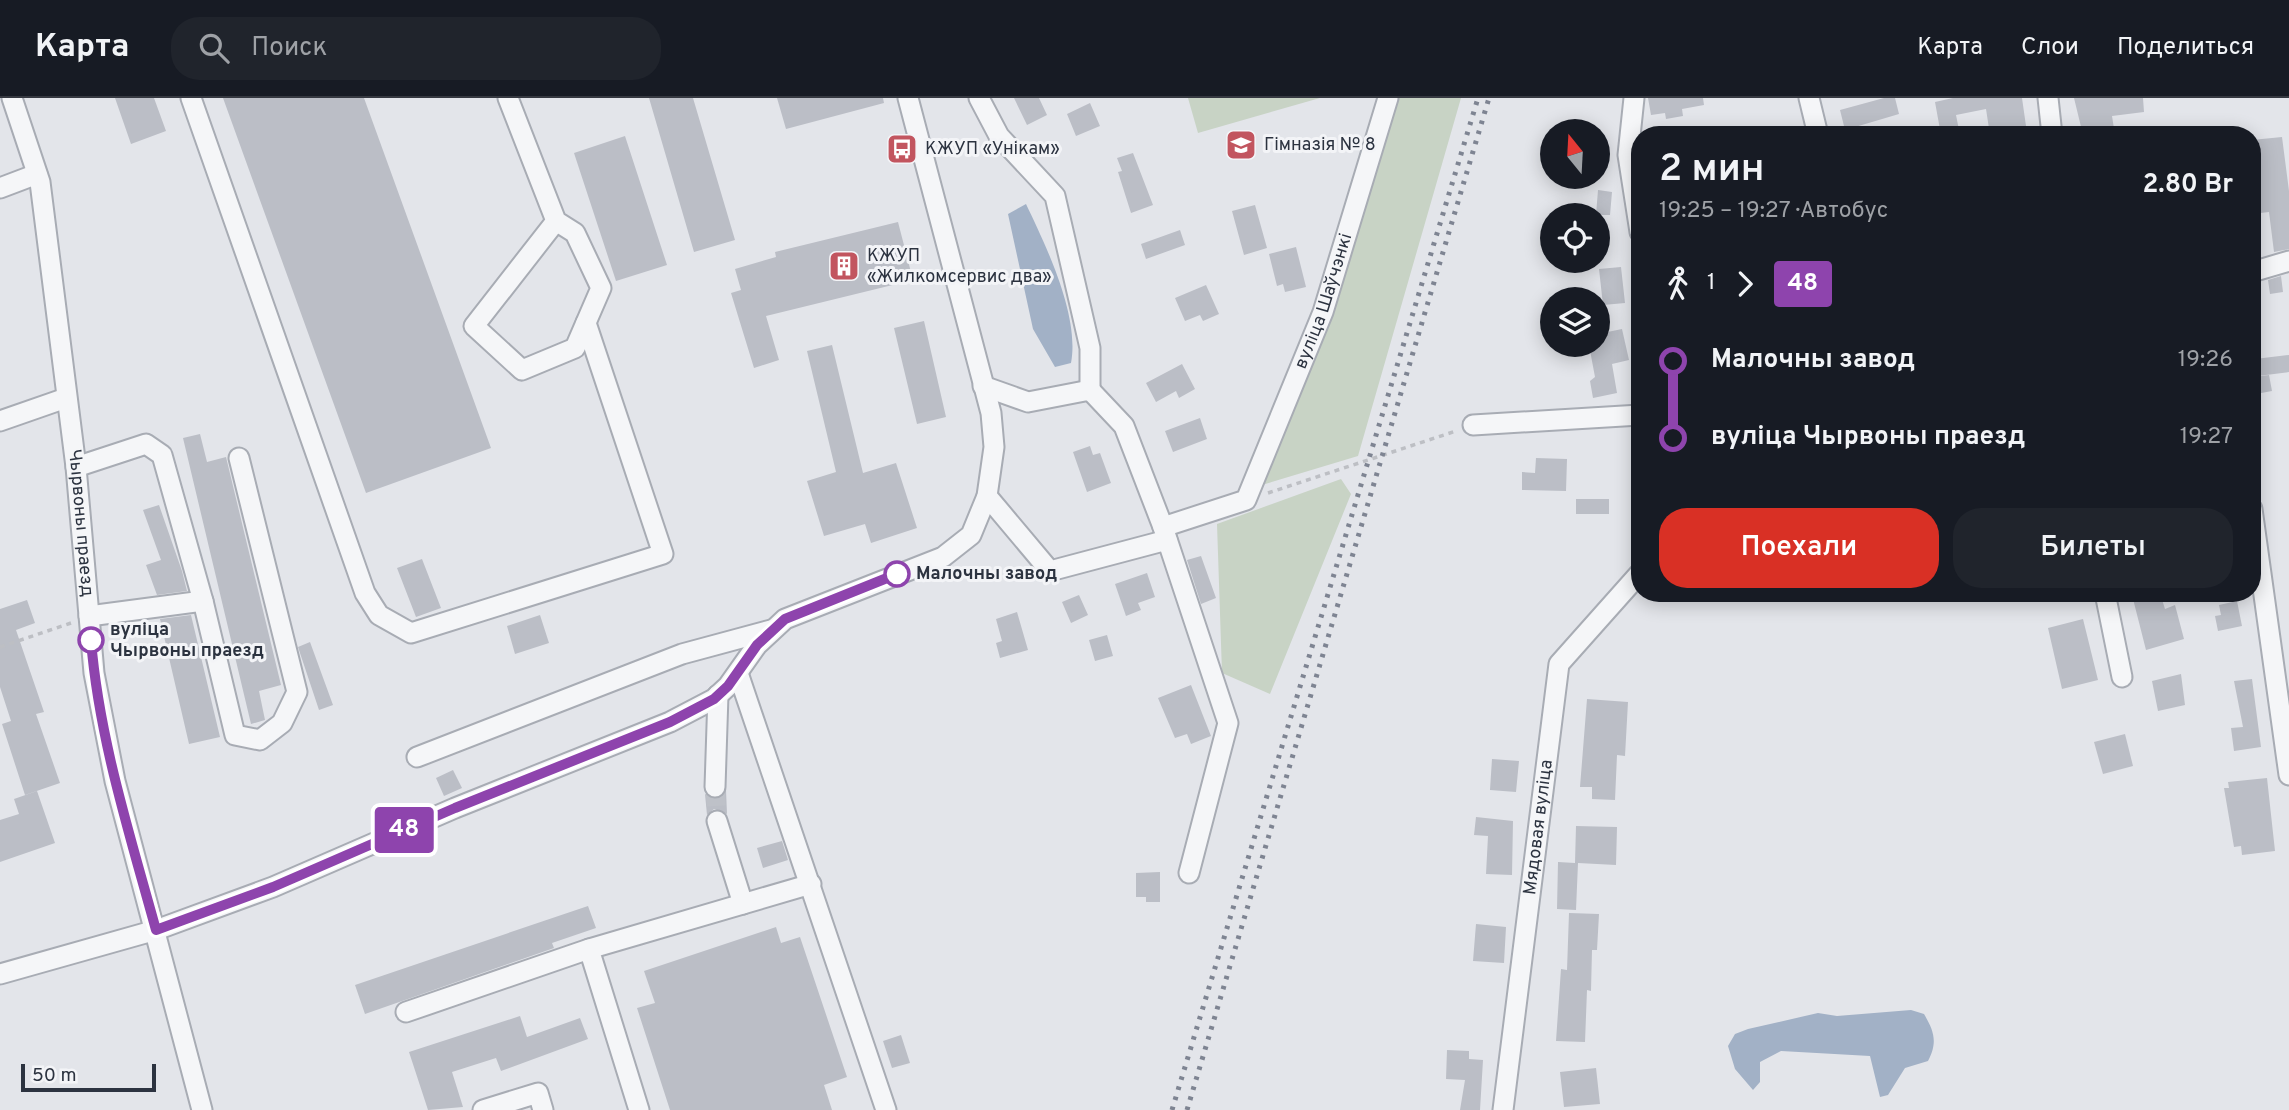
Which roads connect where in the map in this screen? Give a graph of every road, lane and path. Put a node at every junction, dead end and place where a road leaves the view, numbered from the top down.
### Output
1 (12, 98) edge
2 (191, 98) edge
3 (508, 98) edge
4 (908, 98) edge
5 (979, 98) edge
6 (1388, 98) edge
7 (1634, 98) edge
8 (1809, 98) edge
9 (2048, 98) edge
10 (1631, 126) edge
11 (1816, 126) edge
12 (2051, 126) edge
13 (1631, 127) edge
14 (37, 174) junction
15 (1631, 175) edge
16 (0, 188) edge
17 (556, 221) junction
18 (2289, 261) edge
19 (2261, 269) edge
20 (586, 323) junction
21 (984, 386) junction
22 (1090, 390) junction
23 (66, 398) junction
24 (1631, 416) edge
25 (0, 421) edge
26 (1473, 425) joint
27 (239, 458) dead end
28 (76, 467) junction
29 (987, 496) junction
30 (1246, 500) junction
31 (1165, 534) junction
32 (2261, 574) edge
33 (1631, 583) edge
34 (203, 601) junction
35 (2107, 602) edge
36 (89, 616) junction
37 (772, 630) junction
38 (0, 647) edge
39 (738, 673) junction
40 (2122, 677) dead end
41 (718, 695) junction
42 (417, 757) dead end
43 (2289, 775) edge
44 (715, 787) tunnel mouth
45 (717, 821) tunnel mouth
46 (1189, 873) dead end
47 (811, 884) junction
48 (743, 904) junction
49 (156, 930) junction
50 (589, 949) junction
51 (0, 974) edge
52 (406, 1012) dead end
53 (202, 1110) edge
54 (483, 1110) edge
55 (543, 1110) edge
56 (639, 1110) edge
57 (886, 1110) edge
58 (1503, 1110) edge

1 - 14 street, Чырвоны праезд
2 - 20 street
3 - 17 street
4 - 21 street
5 - 22 street
6 - 30 street, вуліца Шаўчэнкі
7 - 10 street
8 - 11 street
9 - 12 street
13 - 15 street
14 - 16 street
14 - 23 street, Чырвоны праезд
17 - 20 street
17 - 20 street
18 - 19 street
21 - 22 street
21 - 29 street
22 - 31 street
23 - 25 street
23 - 28 street, Чырвоны праезд
24 - 26 street
26 - 30 path
27 - 34 street
28 - 34 street
28 - 36 street, Чырвоны праезд
29 - 31 street
29 - 37 street
30 - 31 street
31 - 46 street
32 - 43 street
33 - 58 street, Мядовая вуліца
34 - 36 street
35 - 40 street
36 - 38 path
36 - 49 street, Чырвоны праезд
37 - 39 street
37 - 42 street
39 - 41 street
39 - 47 street
41 - 44 street
41 - 49 street
45 - 48 street
47 - 48 street
47 - 57 street
48 - 50 street
49 - 51 street
49 - 53 street, Чырвоны праезд
50 - 52 street
50 - 56 street
54 - 55 street

